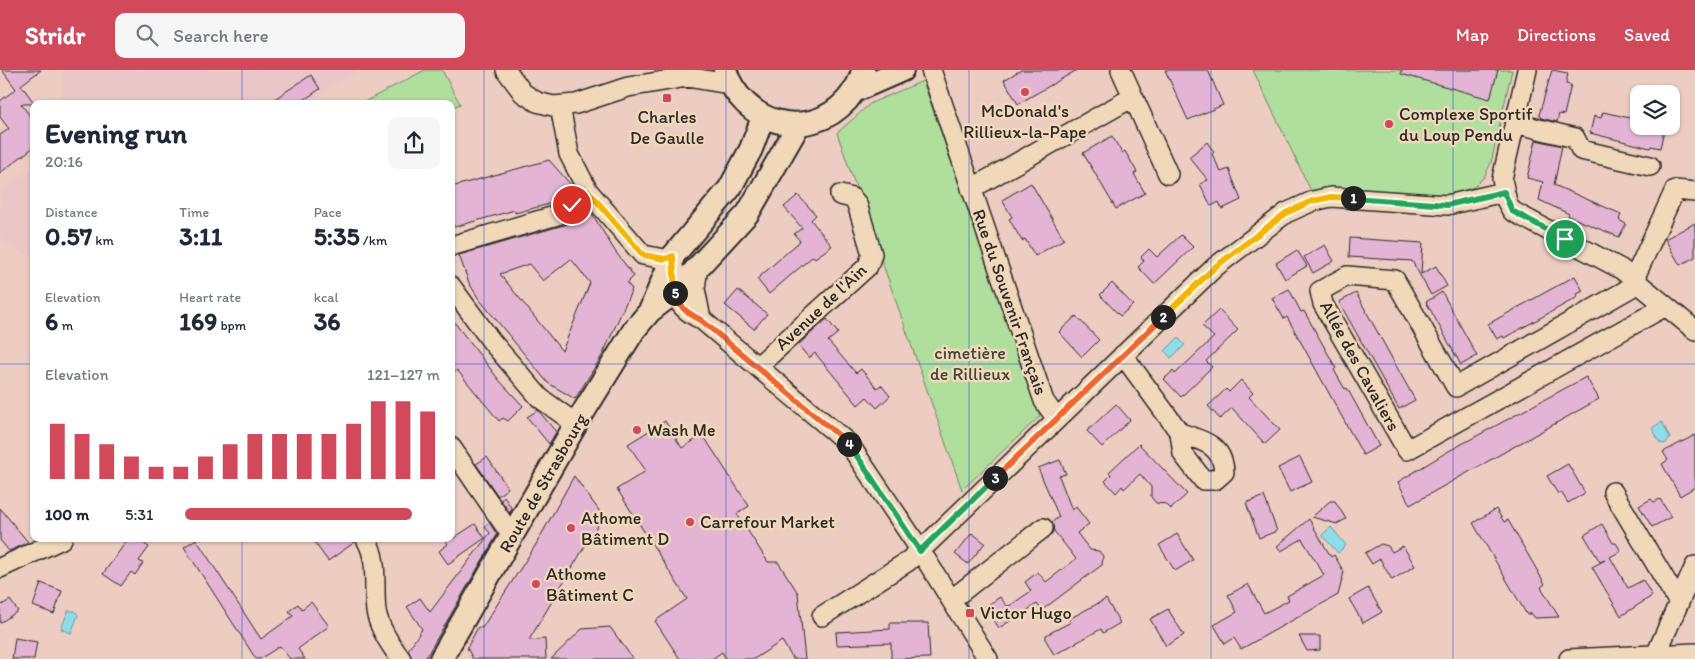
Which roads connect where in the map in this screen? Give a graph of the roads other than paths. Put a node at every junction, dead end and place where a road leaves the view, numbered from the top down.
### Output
1 (506, 70) edge
2 (658, 70) edge
3 (863, 70) edge
4 (902, 70) edge
5 (931, 70) edge
6 (1121, 70) edge
7 (1528, 70) edge
8 (727, 77) edge
9 (628, 87) junction
10 (854, 91) junction
11 (1133, 97) junction
12 (560, 106) junction
13 (763, 117) junction
14 (1515, 122) junction
15 (799, 124) junction
16 (1650, 166) dead end
17 (1168, 174) dead end
18 (971, 189) junction
19 (588, 191) junction
20 (1504, 192) junction
21 (1695, 192) edge
22 (840, 195) dead end
23 (455, 245) edge
24 (673, 256) junction
25 (698, 266) junction
26 (1637, 281) junction
27 (455, 291) edge
28 (675, 292) junction
29 (1666, 306) junction
30 (650, 311) junction
31 (701, 320) junction
32 (1695, 330) edge
33 (1123, 355) junction
34 (758, 366) junction
35 (1456, 386) junction
36 (1470, 415) junction
37 (1056, 418) junction
38 (576, 424) junction
39 (1180, 433) dead end
40 (455, 453) edge
41 (1613, 492) dead end
42 (1043, 528) dead end
43 (512, 536) junction
44 (56, 542) edge
45 (367, 542) edge
46 (920, 551) junction
47 (1695, 566) edge
48 (0, 568) edge
49 (951, 600) junction
50 (1679, 603) junction
51 (822, 616) dead end
52 (1683, 655) edge
53 (1655, 657) edge
54 (401, 659) edge
55 (441, 659) edge
56 (988, 659) edge
57 (1569, 659) edge

1 - 12 street
2 - 9 street
3 - 10 main road
4 - 10 main road
5 - 18 street, Rue du Souvenir Français
6 - 11 street
7 - 14 street
8 - 9 street
8 - 13 main road
9 - 12 street
10 - 15 main road
11 - 17 street
11 - 18 street
12 - 19 street
13 - 15 main road
13 - 24 main road, Route de Strasbourg
14 - 16 street
14 - 20 street
15 - 25 main road, Route de Strasbourg
18 - 37 street, Rue du Souvenir Français
19 - 23 street
19 - 24 street
20 - 26 street
20 - 33 street
21 - 26 street
22 - 34 street, Avenue de l'Ain
24 - 28 street
24 - 30 main road, Route de Strasbourg
25 - 28 main road, Route de Strasbourg
25 - 31 street
26 - 29 street
26 - 35 street
27 - 38 street
28 - 30 main road, Route de Strasbourg
28 - 31 street
29 - 32 street
29 - 36 street, Allée des Cavaliers
30 - 38 main road, Route de Strasbourg
31 - 34 street
33 - 37 street
33 - 39 street
34 - 46 street
35 - 36 street, Allée des Cavaliers
35 - 36 street, Allée des Cavaliers
37 - 46 street
38 - 43 main road, Route de Strasbourg
40 - 43 street
41 - 50 street
42 - 49 street
43 - 55 main road, Route de Strasbourg
44 - 48 street
45 - 54 street
46 - 49 street
46 - 51 street
47 - 50 street
49 - 56 street
50 - 53 street
52 - 53 street
53 - 57 street

